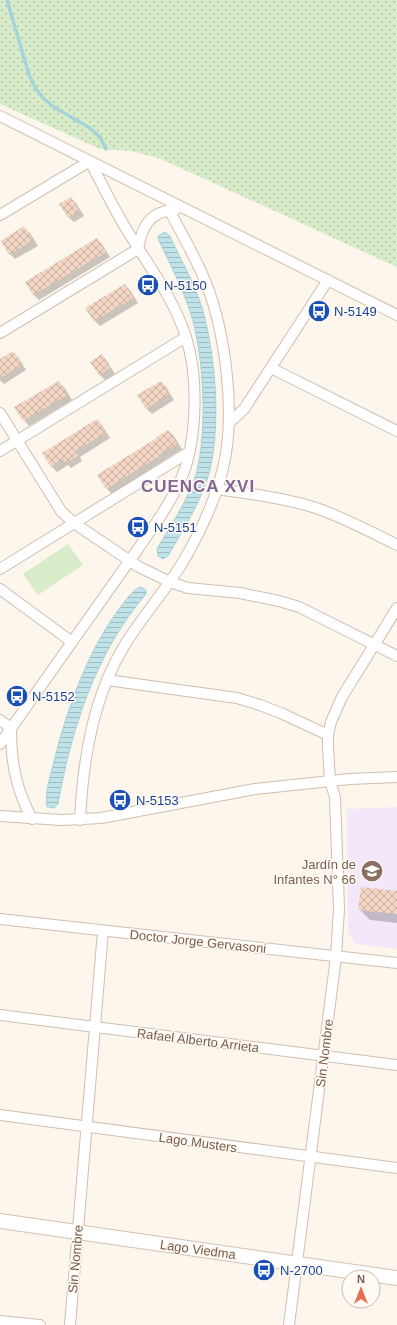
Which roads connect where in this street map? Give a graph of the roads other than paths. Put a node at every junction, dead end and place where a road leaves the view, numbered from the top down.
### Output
1 (0, 116) edge
2 (90, 161) junction
3 (169, 210) junction
4 (190, 211) junction
5 (0, 215) edge
6 (138, 248) junction
7 (328, 280) junction
8 (397, 315) edge
9 (0, 333) edge
10 (186, 337) junction
11 (271, 368) junction
12 (0, 413) edge
13 (229, 422) junction
14 (397, 431) edge
15 (17, 440) junction
16 (0, 451) edge
17 (189, 452) junction
18 (217, 489) junction
19 (74, 523) junction
20 (397, 545) edge
21 (129, 561) junction
22 (0, 569) edge
23 (170, 582) junction
24 (0, 590) edge
25 (397, 608) edge
26 (72, 642) junction
27 (374, 645) junction
28 (397, 656) edge
29 (107, 680) junction
30 (0, 720) edge
31 (11, 728) junction
32 (328, 735) junction
33 (0, 744) edge
34 (397, 777) edge
35 (330, 781) junction
36 (0, 816) edge
37 (32, 819) junction
38 (80, 820) junction
39 (0, 919) edge
40 (103, 931) junction
41 (336, 957) junction
42 (397, 963) edge
43 (0, 1015) edge
44 (95, 1027) junction
45 (323, 1056) junction
46 (397, 1065) edge
47 (0, 1115) edge
48 (87, 1127) junction
49 (311, 1157) junction
50 (397, 1168) edge
51 (0, 1221) edge
52 (78, 1232) junction
53 (297, 1264) junction
54 (397, 1278) edge
55 (0, 1321) edge
56 (40, 1325) edge
57 (70, 1325) edge
58 (289, 1325) edge

1 - 2 street
2 - 4 street
2 - 5 street
2 - 6 street
3 - 4 street
3 - 6 street
3 - 13 street
4 - 7 street
6 - 9 street
6 - 10 street
7 - 8 street
7 - 11 street
10 - 15 street
10 - 17 street
11 - 13 street
11 - 14 street
12 - 15 street
13 - 18 street
15 - 16 street
15 - 19 street
17 - 19 street
17 - 21 street
18 - 20 street
18 - 23 street
19 - 21 street
19 - 22 street
21 - 23 street
21 - 26 street
23 - 27 street
23 - 29 street
24 - 26 street
25 - 27 street, Sin Nombre
26 - 31 street
27 - 28 street
27 - 32 street, Sin Nombre
29 - 32 street
29 - 38 street
30 - 31 street
31 - 33 street
31 - 37 street
32 - 35 street, Sin Nombre
34 - 35 street
35 - 38 street
35 - 41 street, Sin Nombre
36 - 37 street
37 - 38 street
39 - 40 street, Doctor Jorge Gervasoni
40 - 41 street, Doctor Jorge Gervasoni
40 - 44 street, Sin Nombre
41 - 42 street, Doctor Jorge Gervasoni
41 - 45 street, Sin Nombre
43 - 44 street, Rafael Alberto Arrieta
44 - 45 street, Rafael Alberto Arrieta
44 - 48 street, Sin Nombre
45 - 46 street, Rafael Alberto Arrieta
45 - 49 street, Sin Nombre
47 - 48 street, Lago Musters
48 - 49 street, Lago Musters
48 - 52 street, Sin Nombre
49 - 50 street, Lago Musters
49 - 53 street, Sin Nombre
51 - 52 main road, Lago Viedma
52 - 53 main road, Lago Viedma
52 - 57 street, Sin Nombre
53 - 54 main road, Lago Viedma
53 - 58 street, Sin Nombre
55 - 56 street

